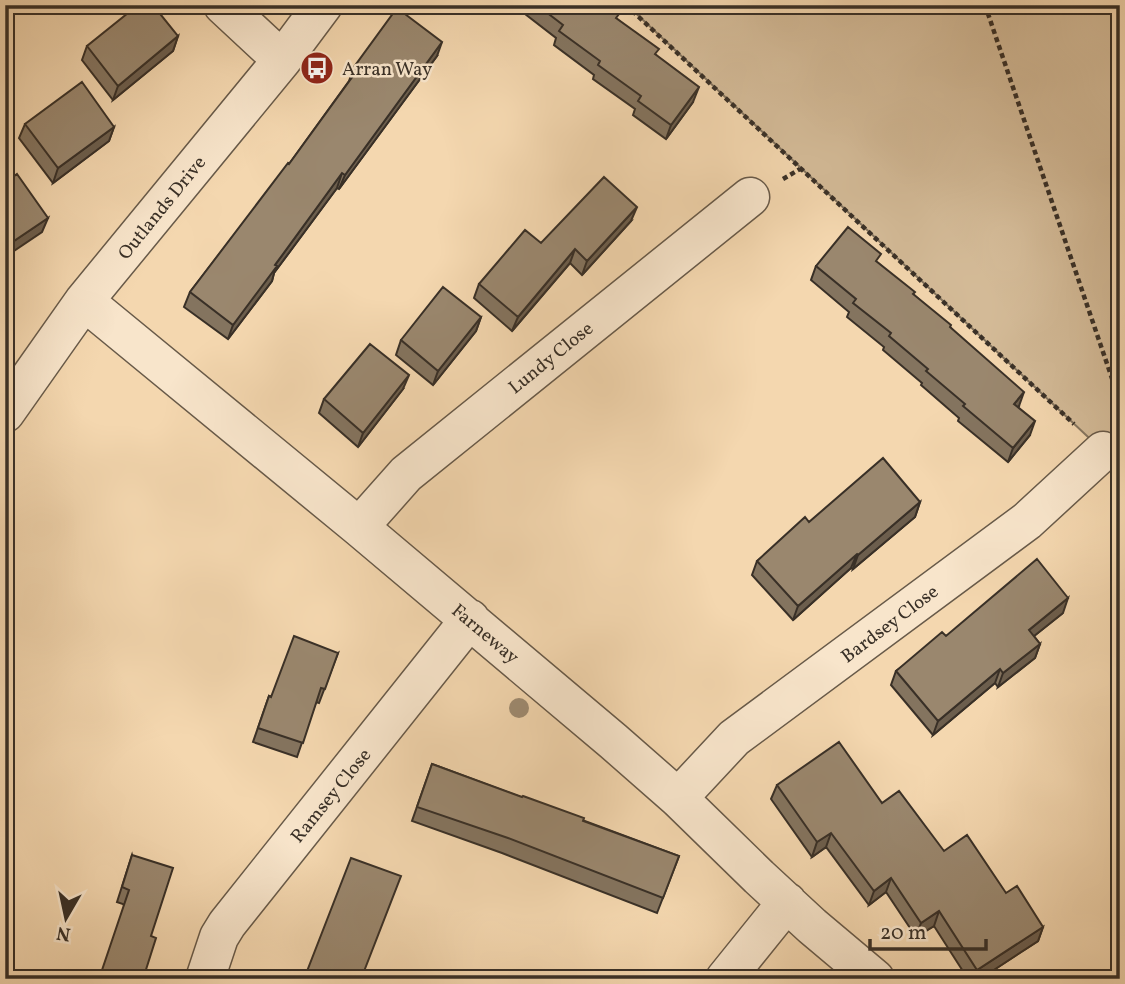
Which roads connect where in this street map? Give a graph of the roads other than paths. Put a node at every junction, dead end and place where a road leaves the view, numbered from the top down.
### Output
1 (223, 5) edge
2 (323, 5) edge
3 (282, 60) junction
4 (750, 197) dead end
5 (84, 301) junction
6 (5, 413) edge
7 (1102, 451) road end
8 (359, 527) junction
9 (470, 620) junction
10 (678, 798) junction
11 (788, 902) junction
12 (205, 979) edge
13 (725, 979) edge
14 (875, 979) edge

1 - 3 street
2 - 3 street, Outlands Drive
3 - 5 street, Outlands Drive
4 - 8 street, Lundy Close
5 - 6 street, Outlands Drive
5 - 8 street, Farneway
7 - 10 street, Bardsey Close
8 - 9 street, Farneway
9 - 10 street, Farneway
9 - 12 street, Ramsey Close
10 - 11 street, Farneway
11 - 13 street
11 - 14 street, Farneway

